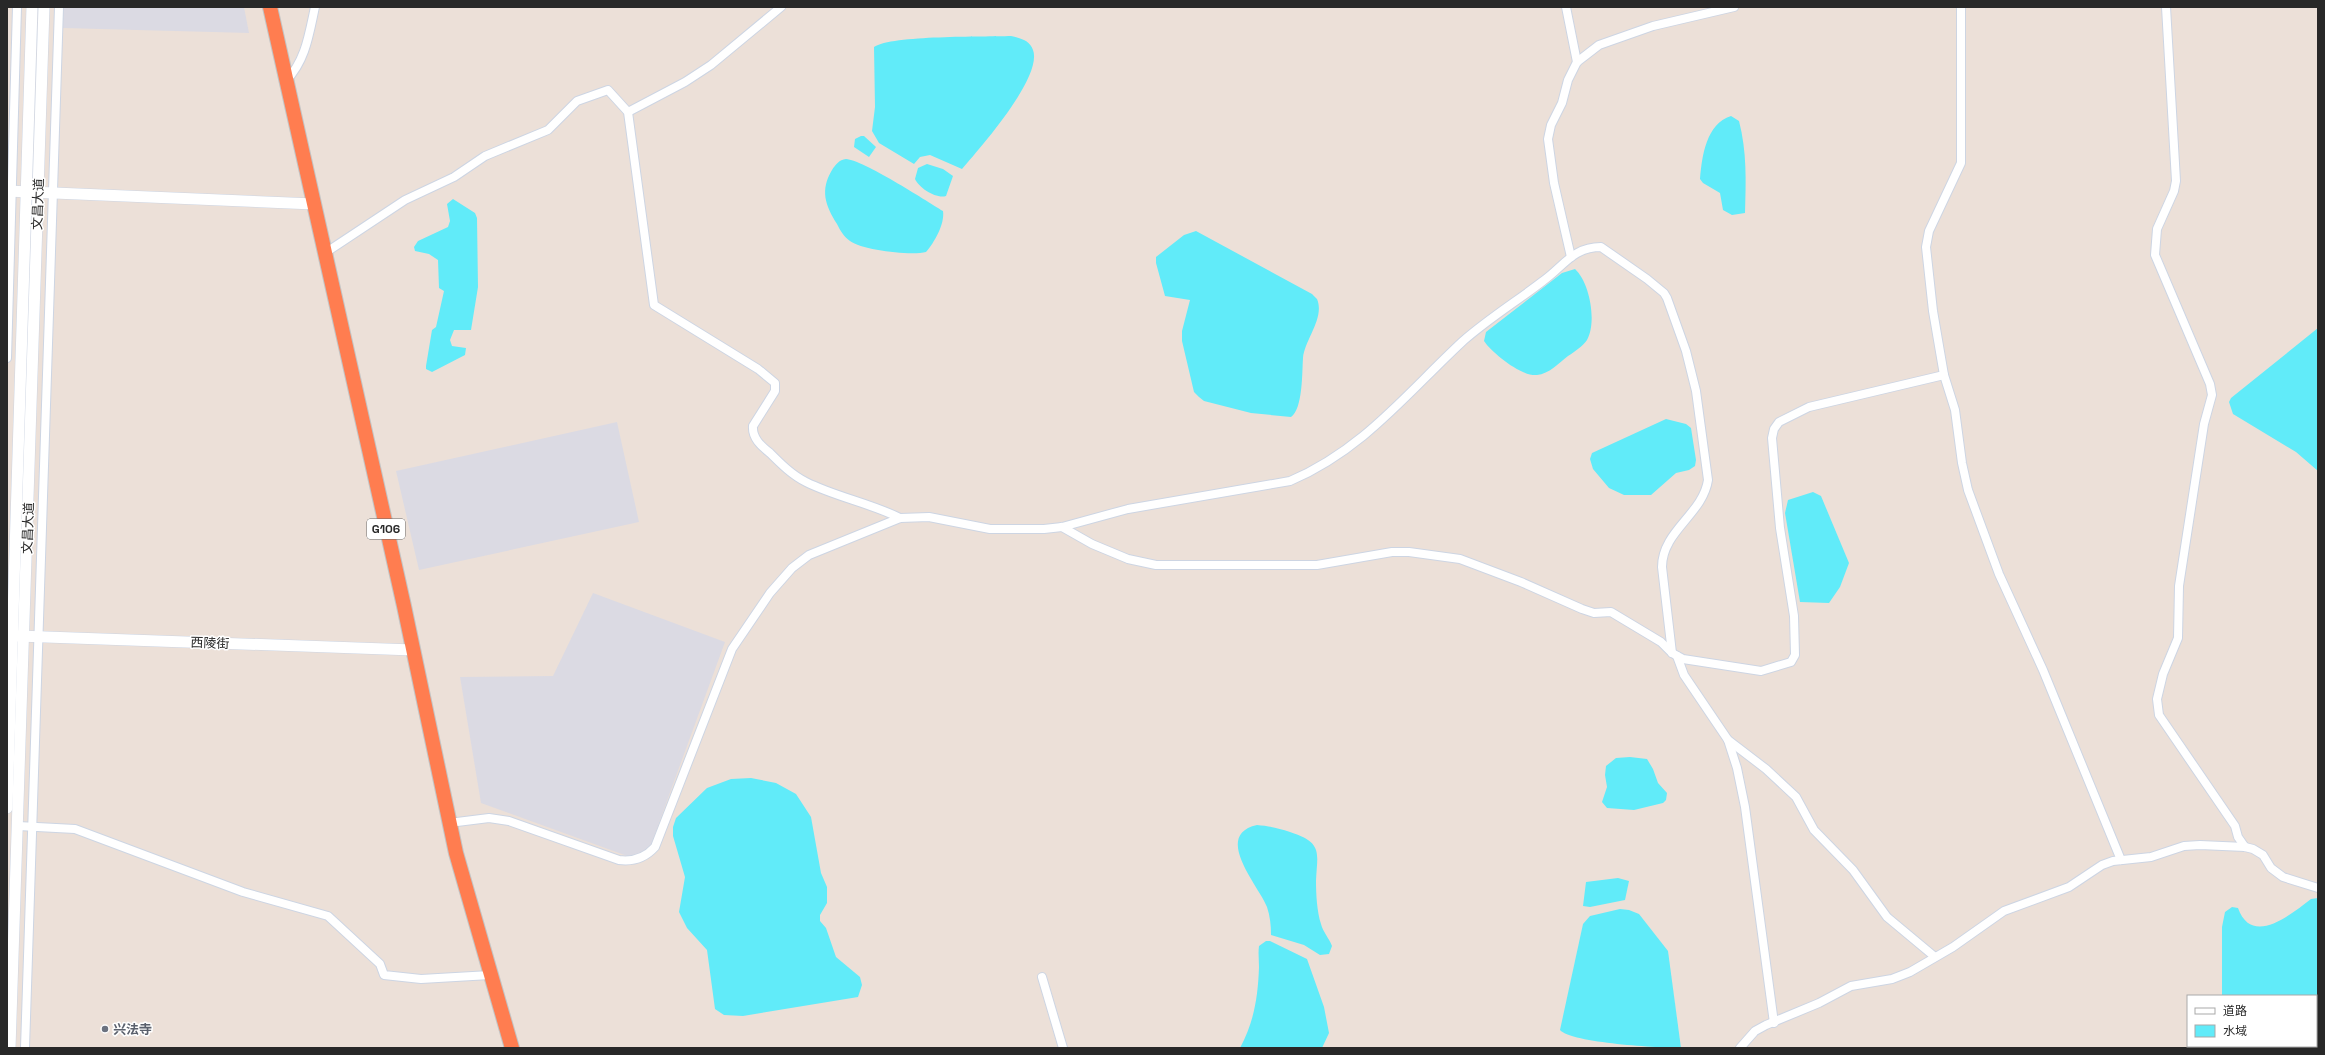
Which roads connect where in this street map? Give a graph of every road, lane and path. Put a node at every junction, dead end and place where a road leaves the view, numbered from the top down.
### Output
1 (17, 7) edge
2 (32, 7) edge
3 (44, 7) edge
4 (59, 7) edge
5 (270, 7) edge
6 (315, 7) edge
7 (781, 7) edge
8 (1566, 7) edge
9 (1734, 7) edge
10 (1961, 7) edge
11 (2166, 7) edge
12 (1577, 62) junction
13 (286, 81) junction
14 (628, 112) junction
15 (9, 192) edge
16 (26, 192) junction
17 (39, 193) junction
18 (52, 194) junction
19 (314, 204) junction
20 (325, 253) junction
21 (1571, 257) junction
22 (7, 358) edge
23 (1944, 375) junction
24 (900, 518) junction
25 (1062, 527) junction
26 (10, 636) edge
27 (25, 637) junction
28 (39, 637) junction
29 (413, 650) junction
30 (1674, 654) junction
31 (1728, 740) junction
32 (7, 808) edge
33 (449, 822) junction
34 (18, 826) junction
35 (33, 827) junction
36 (2245, 847) junction
37 (2121, 860) junction
38 (2318, 888) edge
39 (1935, 957) junction
40 (490, 975) junction
41 (1042, 977) dead end
42 (1774, 1023) junction
43 (10, 1048) edge
44 (25, 1048) edge
45 (512, 1048) edge
46 (1063, 1048) edge
47 (1740, 1048) edge

1 - 15 street
2 - 16 main road, 文昌大道
3 - 17 main road, 文昌大道
4 - 18 street
5 - 13 highway, G106
6 - 13 street
7 - 14 street
8 - 12 street
9 - 12 street
10 - 23 street
11 - 36 street
12 - 21 street
13 - 19 highway, G106
14 - 20 street
14 - 24 street
15 - 16 main road
15 - 22 street
16 - 17 main road
16 - 26 main road, 文昌大道
17 - 18 main road
17 - 27 main road, 文昌大道
18 - 19 main road
18 - 28 street
19 - 20 highway, G106
20 - 29 highway, G106
21 - 25 street
21 - 30 street
23 - 30 street
23 - 37 street
24 - 25 street
24 - 33 street
25 - 30 street
26 - 27 main road, 西陵街
26 - 32 main road, 文昌大道
27 - 28 main road, 西陵街
27 - 34 main road, 文昌大道
28 - 29 main road, 西陵街
28 - 35 street
29 - 33 highway, G106
30 - 31 street
31 - 39 street
31 - 42 street
33 - 40 highway, G106
34 - 35 street
34 - 43 main road, 文昌大道
35 - 40 street
35 - 44 street
36 - 37 street
36 - 38 street
37 - 39 street
39 - 42 street
40 - 45 highway, G106
41 - 46 street
42 - 47 street

